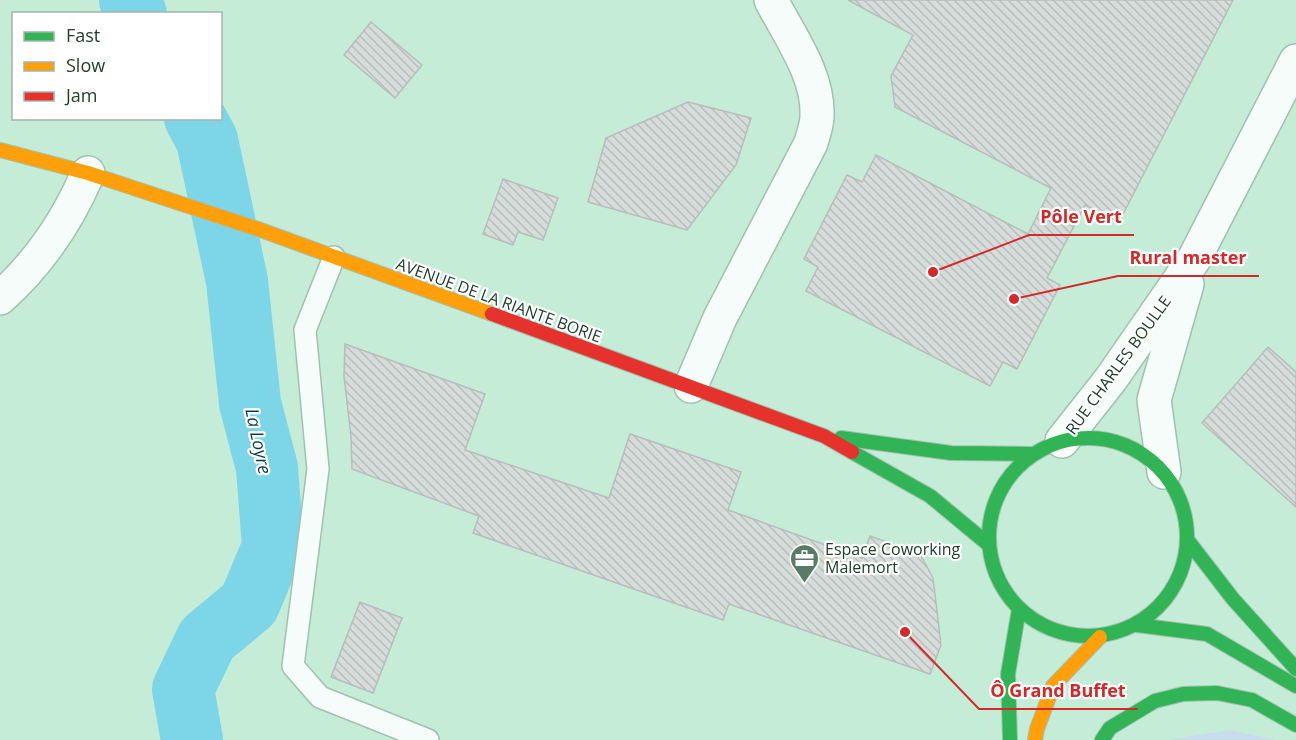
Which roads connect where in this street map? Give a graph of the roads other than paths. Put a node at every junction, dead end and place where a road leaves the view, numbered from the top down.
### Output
1 (771, 0) edge
2 (1296, 61) edge
3 (0, 150) edge
4 (88, 173) junction
5 (334, 258) junction
6 (1194, 259) junction
7 (0, 298) edge
8 (692, 386) junction
9 (824, 436) junction
10 (1062, 441) junction
11 (1032, 454) junction
12 (1164, 472) junction
13 (1188, 542) junction
14 (988, 544) junction
15 (1019, 609) junction
16 (1137, 625) junction
17 (1100, 637) junction
18 (1296, 669) edge
19 (1296, 686) edge
20 (1296, 725) edge
21 (428, 740) edge
22 (1010, 740) edge
23 (1035, 740) edge
24 (1102, 740) edge

1 - 8 street
2 - 6 street, RUE CHARLES BOULLE
3 - 4 street, AVENUE DE LA RIANTE BORIE
4 - 5 street, AVENUE DE LA RIANTE BORIE
4 - 7 street
5 - 8 street, AVENUE DE LA RIANTE BORIE
5 - 21 lane
6 - 10 street, RUE CHARLES BOULLE
6 - 12 street, RUE CHARLES BOULLE
8 - 9 street, AVENUE DE LA RIANTE BORIE
9 - 11 street, AVENUE DE LA RIANTE BORIE
9 - 14 street, AVENUE DE LA RIANTE BORIE
10 - 11 street
10 - 12 street
11 - 14 street
12 - 13 street
13 - 16 street
13 - 18 street
14 - 15 street
15 - 17 street
15 - 22 street
16 - 17 street
16 - 19 street
17 - 23 street
20 - 24 street

